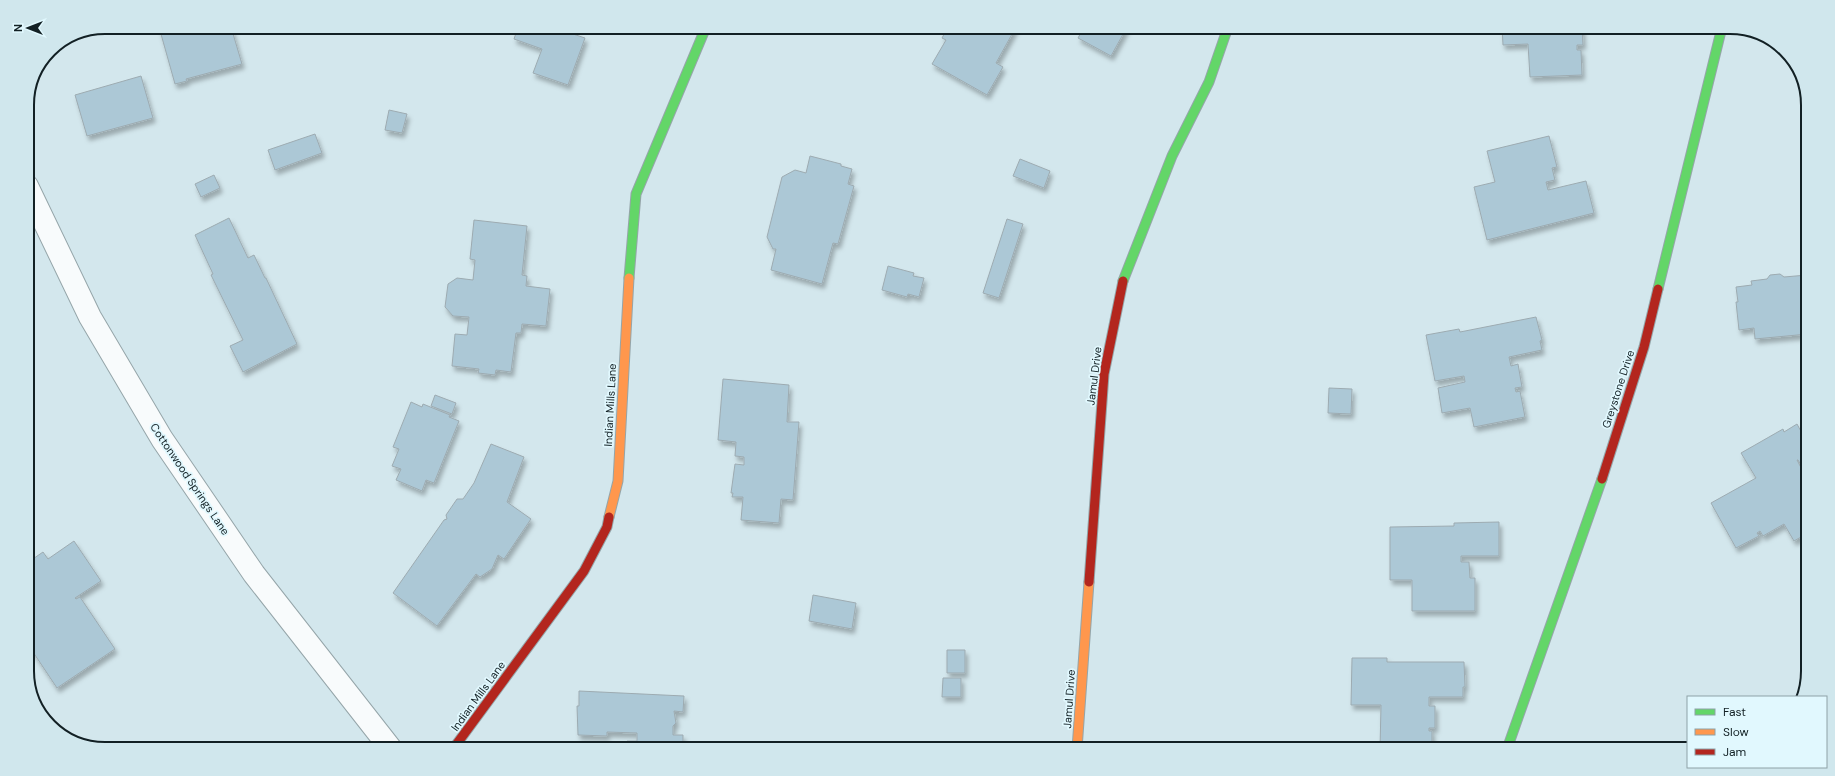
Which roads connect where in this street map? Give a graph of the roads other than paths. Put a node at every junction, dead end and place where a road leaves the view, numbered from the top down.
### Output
1 (703, 34) edge
2 (1226, 34) edge
3 (1720, 34) edge
4 (34, 201) edge
5 (386, 742) edge
6 (459, 742) edge
7 (1078, 742) edge
8 (1509, 742) edge

1 - 6 street, Indian Mills Lane
2 - 7 street, Jamul Drive
3 - 8 street, Greystone Drive
4 - 5 street, Cottonwood Springs Lane

